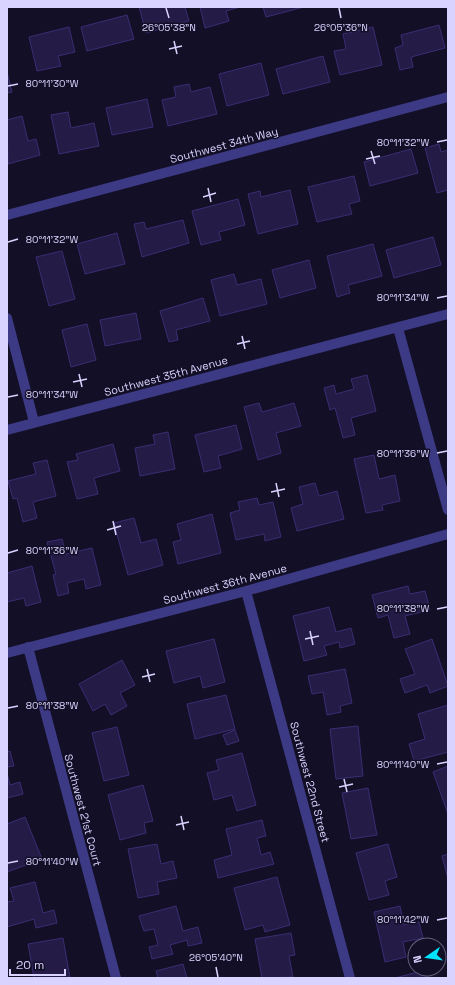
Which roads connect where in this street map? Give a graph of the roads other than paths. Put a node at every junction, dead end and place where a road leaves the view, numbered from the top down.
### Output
1 (448, 97) edge
2 (7, 215) edge
3 (448, 314) edge
4 (7, 318) edge
5 (398, 328) junction
6 (34, 422) junction
7 (7, 430) edge
8 (448, 510) edge
9 (448, 534) edge
10 (246, 591) junction
11 (28, 648) junction
12 (7, 653) edge
13 (116, 978) edge
14 (350, 978) edge

1 - 2 street, Southwest 34th Way
3 - 5 street, Southwest 35th Avenue
4 - 6 street
5 - 6 street, Southwest 35th Avenue
5 - 8 street
6 - 7 street, Southwest 35th Avenue
9 - 10 street, Southwest 36th Avenue
10 - 11 street, Southwest 36th Avenue
10 - 14 street, Southwest 22nd Street
11 - 12 street, Southwest 36th Avenue
11 - 13 street, Southwest 21st Court

